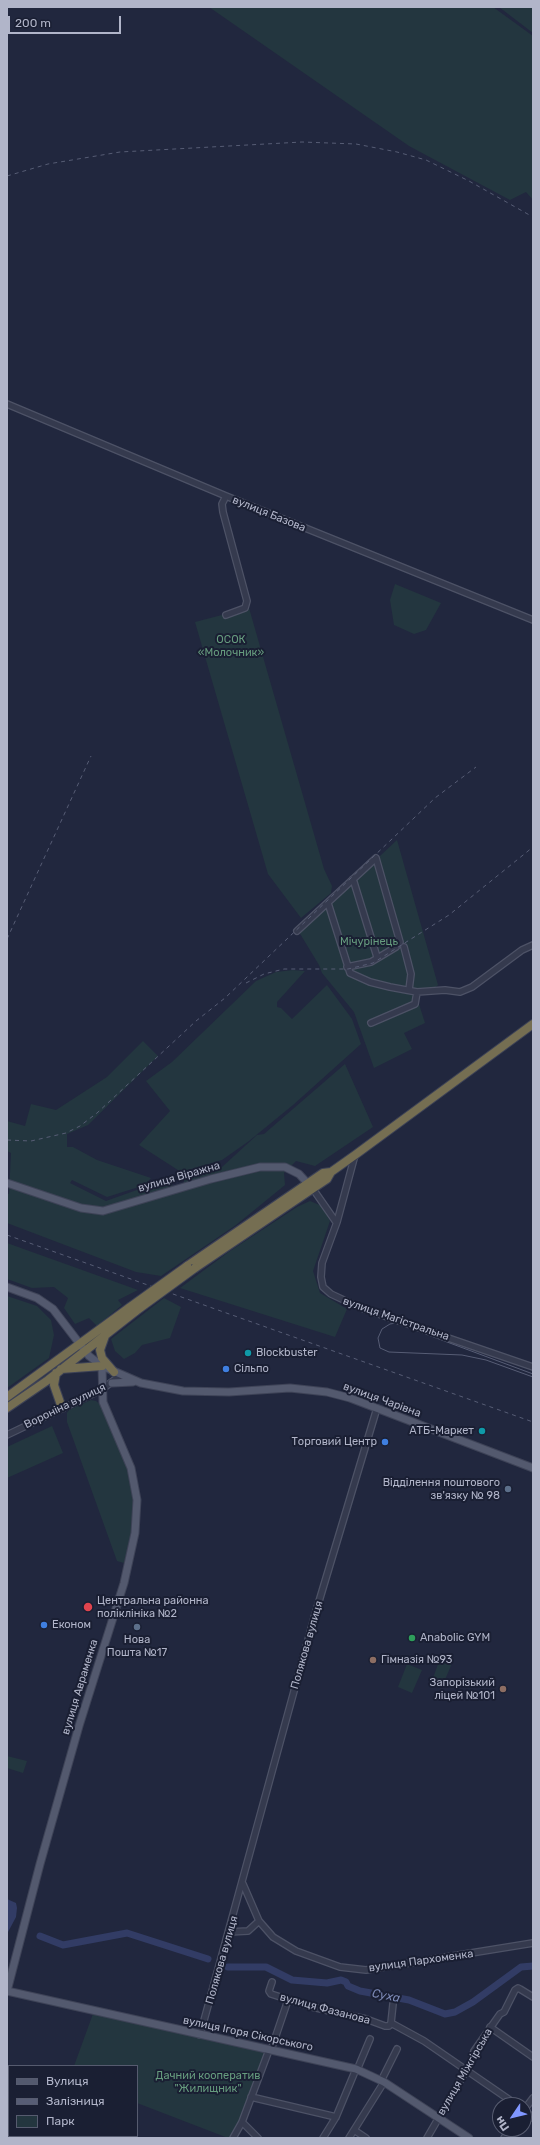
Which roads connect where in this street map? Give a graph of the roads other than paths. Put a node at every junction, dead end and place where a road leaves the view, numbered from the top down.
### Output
1 (7, 404) edge
2 (226, 496) junction
3 (226, 615) dead end
4 (533, 620) edge
5 (353, 879) junction
6 (328, 903) junction
7 (297, 930) dead end
8 (533, 945) edge
9 (404, 947) dead end
10 (377, 957) dead end
11 (347, 967) junction
12 (409, 990) junction
13 (417, 992) junction
14 (371, 1023) dead end
15 (533, 1024) edge
16 (355, 1155) junction
17 (7, 1183) edge
18 (310, 1186) junction
19 (337, 1222) junction
20 (7, 1287) edge
21 (133, 1309) junction
22 (106, 1334) junction
23 (82, 1348) junction
24 (102, 1366) junction
25 (533, 1367) edge
26 (58, 1371) junction
27 (117, 1374) junction
28 (112, 1383) junction
29 (141, 1383) junction
30 (101, 1390) junction
31 (31, 1392) junction
32 (58, 1394) junction
33 (7, 1397) edge
34 (7, 1408) edge
35 (62, 1408) junction
36 (377, 1408) junction
37 (7, 1434) edge
38 (533, 1468) edge
39 (243, 1884) junction
40 (259, 1921) junction
41 (229, 1932) junction
42 (533, 1943) edge
43 (272, 1982) dead end
44 (7, 1991) edge
45 (533, 1996) edge
46 (288, 2000) junction
47 (393, 2004) dead end
48 (391, 2023) junction
49 (490, 2027) junction
50 (200, 2035) junction
51 (370, 2039) dead end
52 (397, 2049) dead end
53 (270, 2050) junction
54 (533, 2057) edge
55 (357, 2070) junction
56 (466, 2070) junction
57 (383, 2081) junction
58 (251, 2096) junction
59 (505, 2097) edge
60 (336, 2117) junction
61 (438, 2117) junction
62 (242, 2122) junction
63 (354, 2130) junction
64 (233, 2138) edge
65 (258, 2138) edge
66 (323, 2138) edge
67 (349, 2138) edge
68 (366, 2138) edge
69 (427, 2138) edge
70 (469, 2138) edge

1 - 2 street, вулиця Базова
2 - 3 street
2 - 4 street, вулиця Базова
5 - 6 street
5 - 10 street
5 - 11 street
6 - 7 street
6 - 11 street
8 - 13 street
9 - 12 street
11 - 12 street
12 - 13 street
13 - 14 street
15 - 16 highway
16 - 18 highway
16 - 19 street, вулиця Магістральна
17 - 18 main road, вулиця Віражна
18 - 19 street, вулиця Віражна
18 - 21 highway, bridge
19 - 25 street, вулиця Магістральна
20 - 23 main road, вулиця Чарівна
21 - 22 highway
21 - 23 highway
22 - 23 highway
22 - 27 highway
23 - 24 main road, вулиця Чарівна
23 - 26 highway
23 - 33 highway
24 - 26 highway
24 - 27 main road, вулиця Чарівна
24 - 30 main road, вулиця Авраменка
26 - 31 highway
26 - 32 highway
27 - 28 street, Вороніна вулиця
27 - 29 main road, вулиця Чарівна
28 - 29 main road
28 - 30 street, Вороніна вулиця
29 - 36 main road, вулиця Чарівна
30 - 35 street, Вороніна вулиця
30 - 44 main road, вулиця Авраменка
31 - 32 highway
31 - 34 highway
32 - 35 highway
35 - 37 street, Вороніна вулиця
36 - 38 main road, вулиця Чарівна
36 - 39 street, Полякова вулиця
39 - 40 street, Полякова вулиця
39 - 41 street, Полякова вулиця
40 - 41 street
40 - 42 street, вулиця Пархоменка
41 - 50 street, Полякова вулиця
43 - 46 street, вулиця Фазанова
44 - 50 main road, вулиця Ігоря Сікорського
45 - 49 street, вулиця Міжгірська
46 - 48 street, вулиця Фазанова
46 - 53 street
47 - 48 street
48 - 56 street, вулиця Фазанова
49 - 54 street
49 - 56 street, вулиця Міжгірська
50 - 53 main road, вулиця Ігоря Сікорського
51 - 55 street
52 - 57 street
53 - 55 main road, вулиця Ігоря Сікорського
53 - 58 street
55 - 57 main road, вулиця Ігоря Сікорського
55 - 60 street
56 - 59 street, вулиця Фазанова
56 - 61 street, вулиця Міжгірська
57 - 61 main road, вулиця Ігоря Сікорського
57 - 63 street
58 - 60 street
58 - 62 street
60 - 66 street
61 - 69 street, вулиця Міжгірська
61 - 70 main road, вулиця Ігоря Сікорського
62 - 64 street
62 - 65 street
63 - 67 street
63 - 68 street

